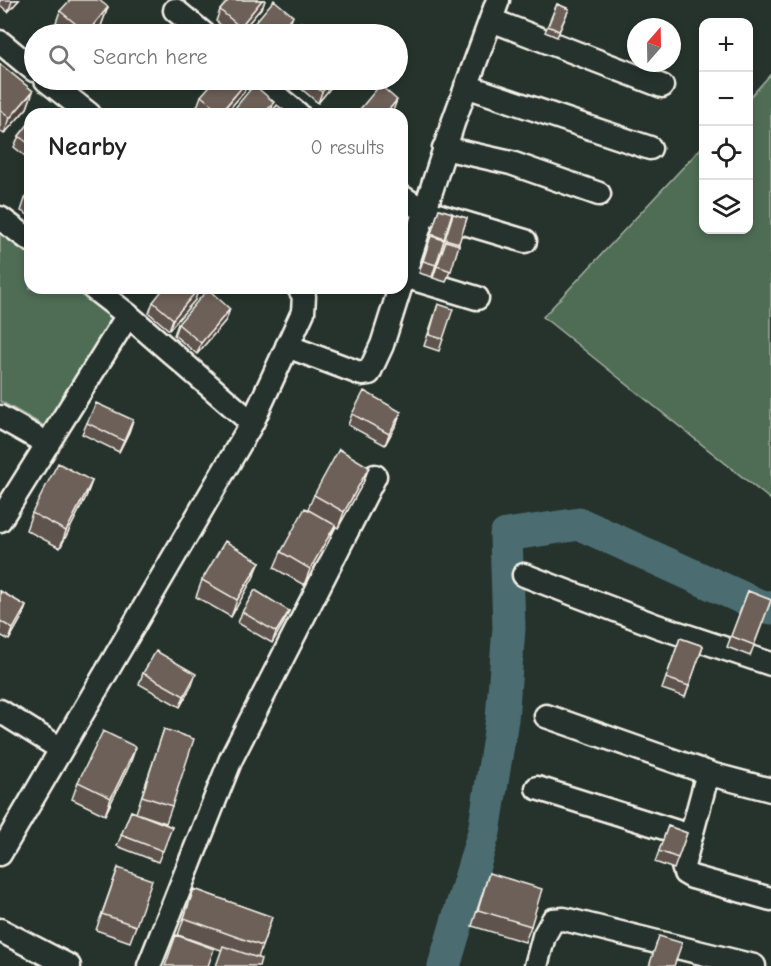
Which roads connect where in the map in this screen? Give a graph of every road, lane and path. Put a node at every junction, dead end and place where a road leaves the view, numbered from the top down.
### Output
1 (175, 10) dead end
2 (494, 10) edge
3 (192, 24) edge
4 (0, 42) edge
5 (24, 62) edge
6 (466, 86) junction
7 (662, 86) dead end
8 (59, 90) edge
9 (269, 90) edge
10 (81, 108) edge
11 (291, 108) edge
12 (444, 148) junction
13 (650, 148) dead end
14 (599, 194) dead end
15 (408, 201) edge
16 (424, 211) junction
17 (0, 218) edge
18 (24, 236) edge
19 (525, 241) dead end
20 (408, 263) edge
21 (408, 283) edge
22 (101, 294) edge
23 (305, 294) edge
24 (398, 294) edge
25 (477, 298) dead end
26 (128, 315) junction
27 (287, 346) junction
28 (0, 417) edge
29 (252, 423) junction
30 (48, 444) junction
31 (375, 476) dead end
32 (0, 520) edge
33 (524, 575) dead end
34 (771, 664) edge
35 (0, 711) edge
36 (546, 716) dead end
37 (61, 749) junction
38 (714, 775) junction
39 (537, 788) dead end
40 (771, 790) edge
41 (690, 836) junction
42 (0, 853) edge
43 (771, 899) edge
44 (0, 930) edge
45 (69, 966) edge
46 (149, 966) edge
47 (536, 966) edge
48 (754, 966) edge

1 - 3 street
2 - 6 street
2 - 7 street
4 - 5 street
6 - 12 street
6 - 13 street
8 - 10 street
9 - 11 street
12 - 14 street
12 - 16 street
15 - 16 street
16 - 19 street
16 - 20 street
17 - 18 street
21 - 25 street
22 - 26 street
23 - 27 street
24 - 27 street
26 - 29 street
26 - 30 street
27 - 29 street
28 - 30 street
29 - 37 street
30 - 32 street
31 - 46 street
33 - 34 street
35 - 37 street
36 - 38 street
37 - 42 street
38 - 40 street
38 - 41 street
39 - 41 street
41 - 43 street
44 - 45 street
47 - 48 street

